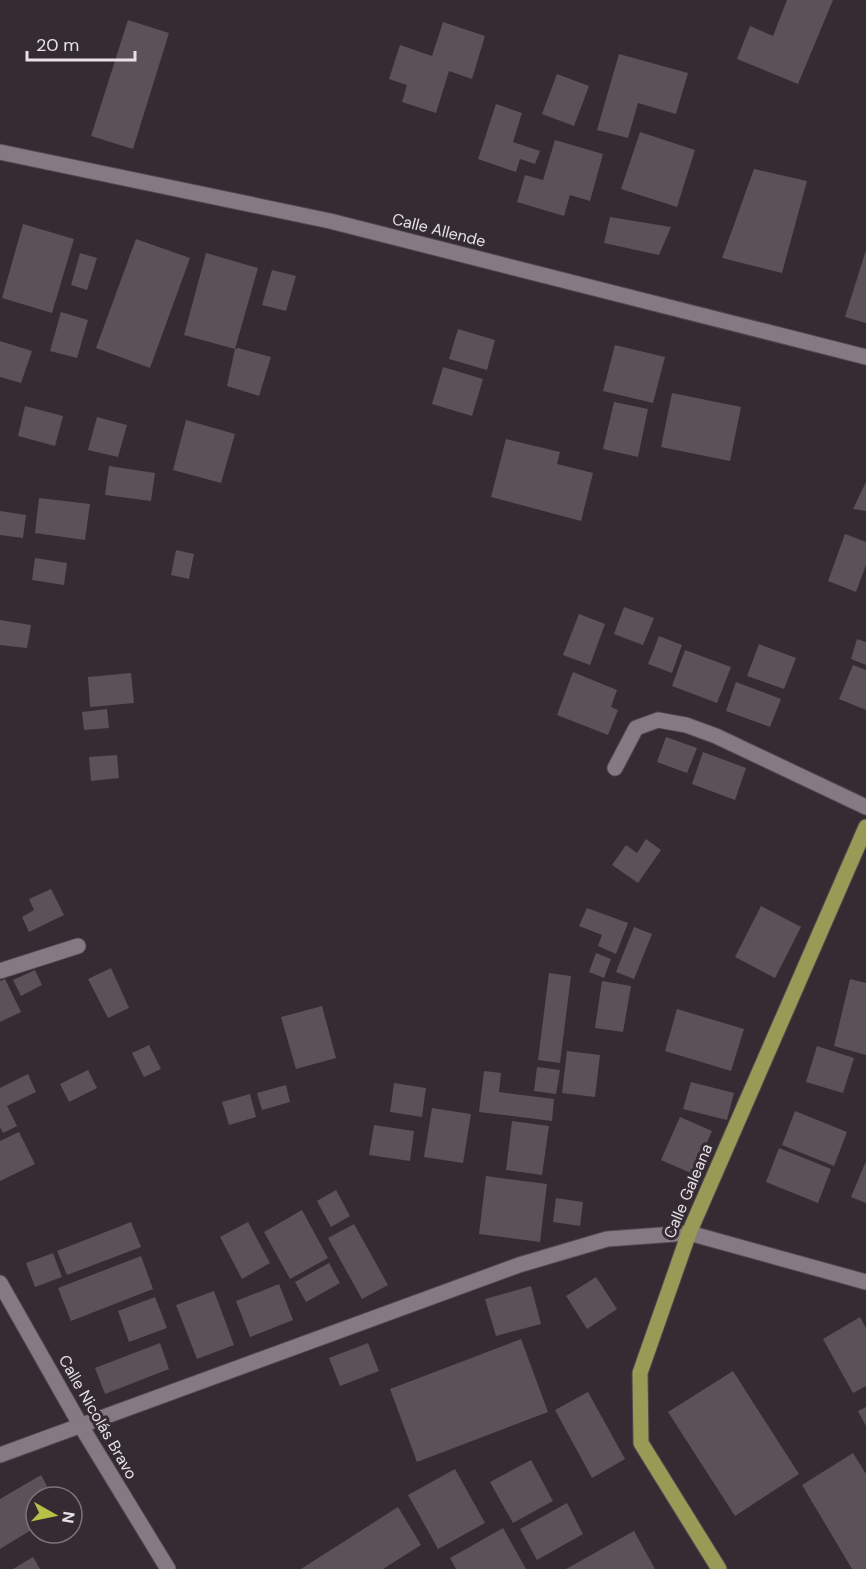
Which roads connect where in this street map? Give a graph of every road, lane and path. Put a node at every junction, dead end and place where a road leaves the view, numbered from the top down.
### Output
1 (0, 152) edge
2 (866, 357) edge
3 (615, 768) dead end
4 (866, 807) edge
5 (866, 827) edge
6 (78, 946) dead end
7 (0, 971) edge
8 (689, 1233) junction
9 (0, 1282) edge
10 (866, 1282) edge
11 (81, 1426) junction
12 (0, 1455) edge
13 (168, 1569) edge
14 (719, 1569) edge

1 - 2 street, Calle Allende
3 - 4 street
5 - 8 main road, Calle Galeana
6 - 7 street
8 - 10 street
8 - 11 street
8 - 14 main road, Calle Galeana
9 - 11 street, Calle Nicolás Bravo
11 - 12 street
11 - 13 street, Calle Nicolás Bravo

